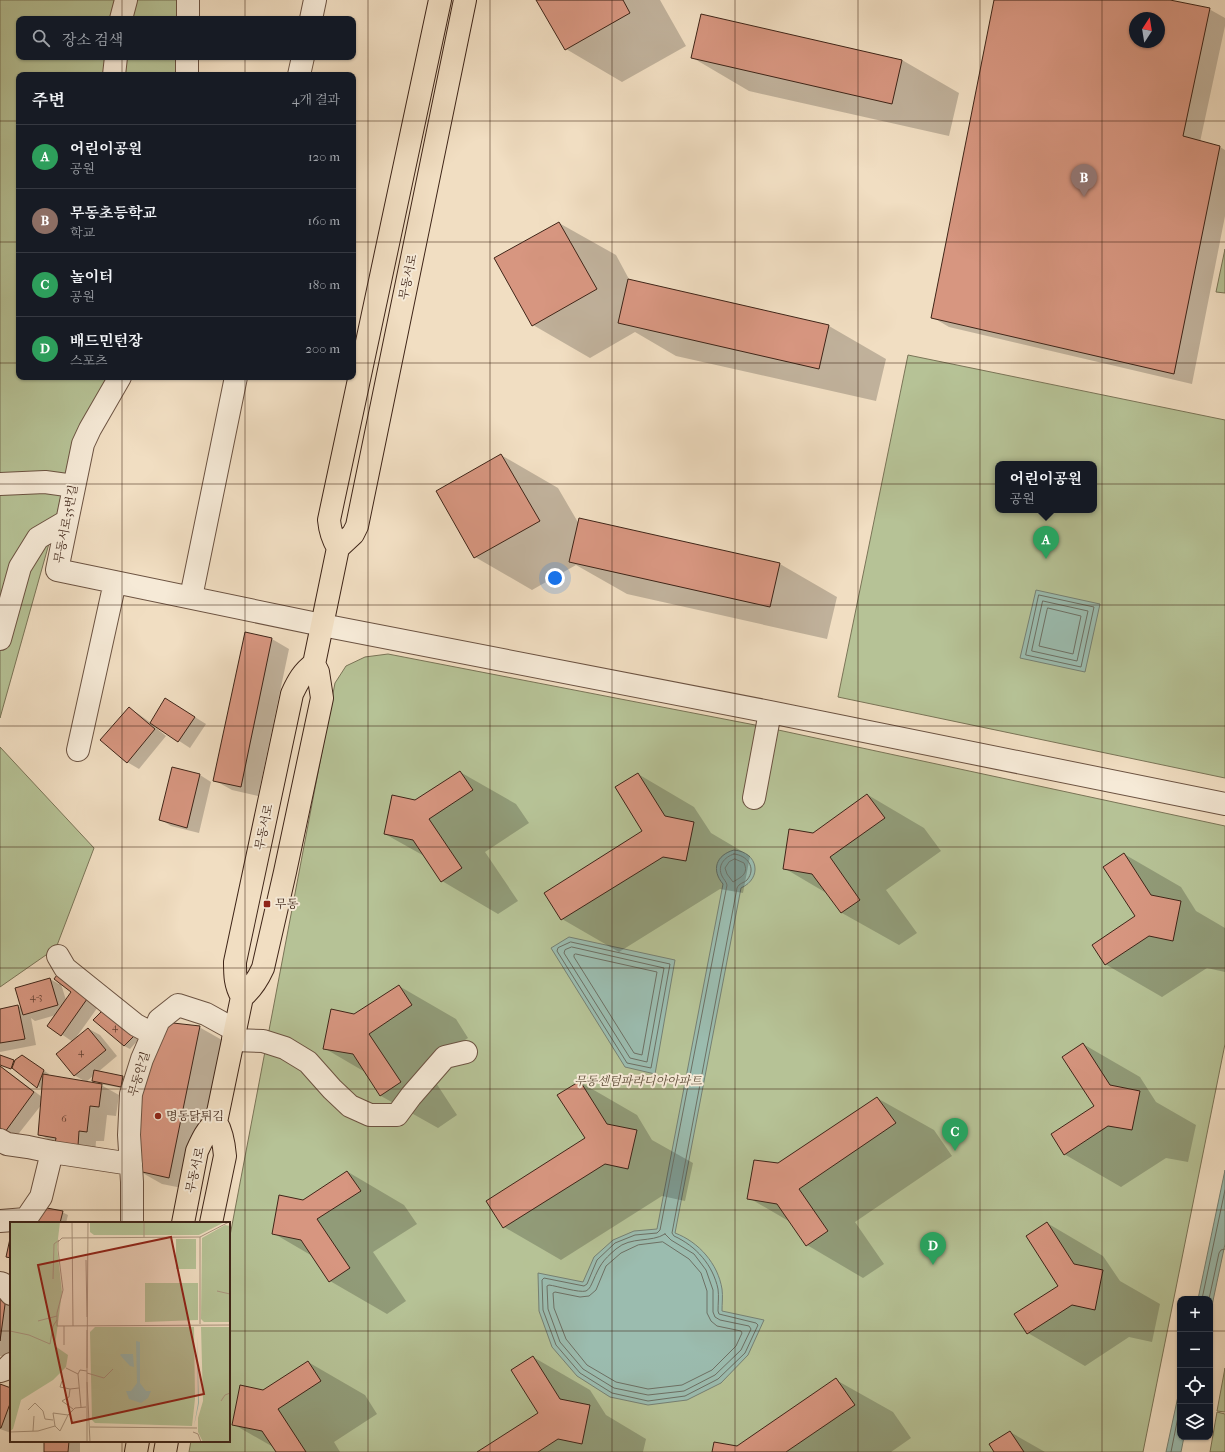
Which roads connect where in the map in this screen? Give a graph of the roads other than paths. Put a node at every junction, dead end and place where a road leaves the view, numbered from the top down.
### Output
1 (126, 0) edge
2 (188, 0) edge
3 (315, 0) edge
4 (440, 0) edge
5 (465, 0) edge
6 (122, 16) edge
7 (188, 16) edge
8 (312, 16) edge
9 (116, 60) edge
10 (187, 60) edge
11 (302, 60) edge
12 (114, 72) edge
13 (187, 72) edge
14 (300, 72) edge
15 (118, 380) edge
16 (235, 380) edge
17 (0, 484) edge
18 (74, 486) junction
19 (67, 521) junction
20 (338, 548) junction
21 (115, 582) junction
22 (191, 597) junction
23 (322, 625) junction
24 (0, 640) edge
25 (314, 664) junction
26 (770, 712) junction
27 (78, 750) dead end
28 (754, 798) dead end
29 (1225, 804) edge
30 (58, 956) dead end
31 (242, 997) junction
32 (153, 1034) junction
33 (234, 1035) junction
34 (466, 1052) dead end
35 (216, 1122) junction
36 (0, 1140) edge
37 (52, 1152) junction
38 (131, 1164) junction
39 (0, 1221) edge
40 (132, 1222) edge
41 (183, 1222) edge
42 (211, 1222) edge
43 (0, 1282) edge
44 (10, 1293) edge
45 (10, 1365) edge
46 (0, 1371) edge
47 (138, 1442) edge
48 (167, 1442) edge
49 (136, 1452) edge
50 (165, 1452) edge

1 - 6 street
2 - 7 street
3 - 8 street
4 - 20 main road
5 - 20 main road, 무동서로
9 - 12 street
10 - 13 street
11 - 14 street
15 - 18 street, 무동서로35번길
16 - 22 street
17 - 18 street
18 - 19 street, 무동서로35번길
19 - 21 street, 무동서로35번길
19 - 24 street
20 - 23 main road
21 - 22 street, 무동서로35번길
21 - 27 street
22 - 23 street, 무동서로35번길
23 - 25 main road
23 - 26 street, 무동서로35번길
25 - 31 main road
25 - 31 main road, 무동서로
26 - 28 street
26 - 29 street, 무동서로35번길
30 - 32 street
31 - 33 main road, 무동서로
32 - 33 street, 무동안길
32 - 38 street, 무동안길
33 - 34 street
33 - 35 main road, 무동서로
35 - 41 main road, 무동서로
35 - 42 main road, 무동서로
36 - 37 street
37 - 38 street
37 - 39 street
38 - 40 street, 무동안길
43 - 44 street
45 - 46 street
47 - 49 main road
48 - 50 main road

